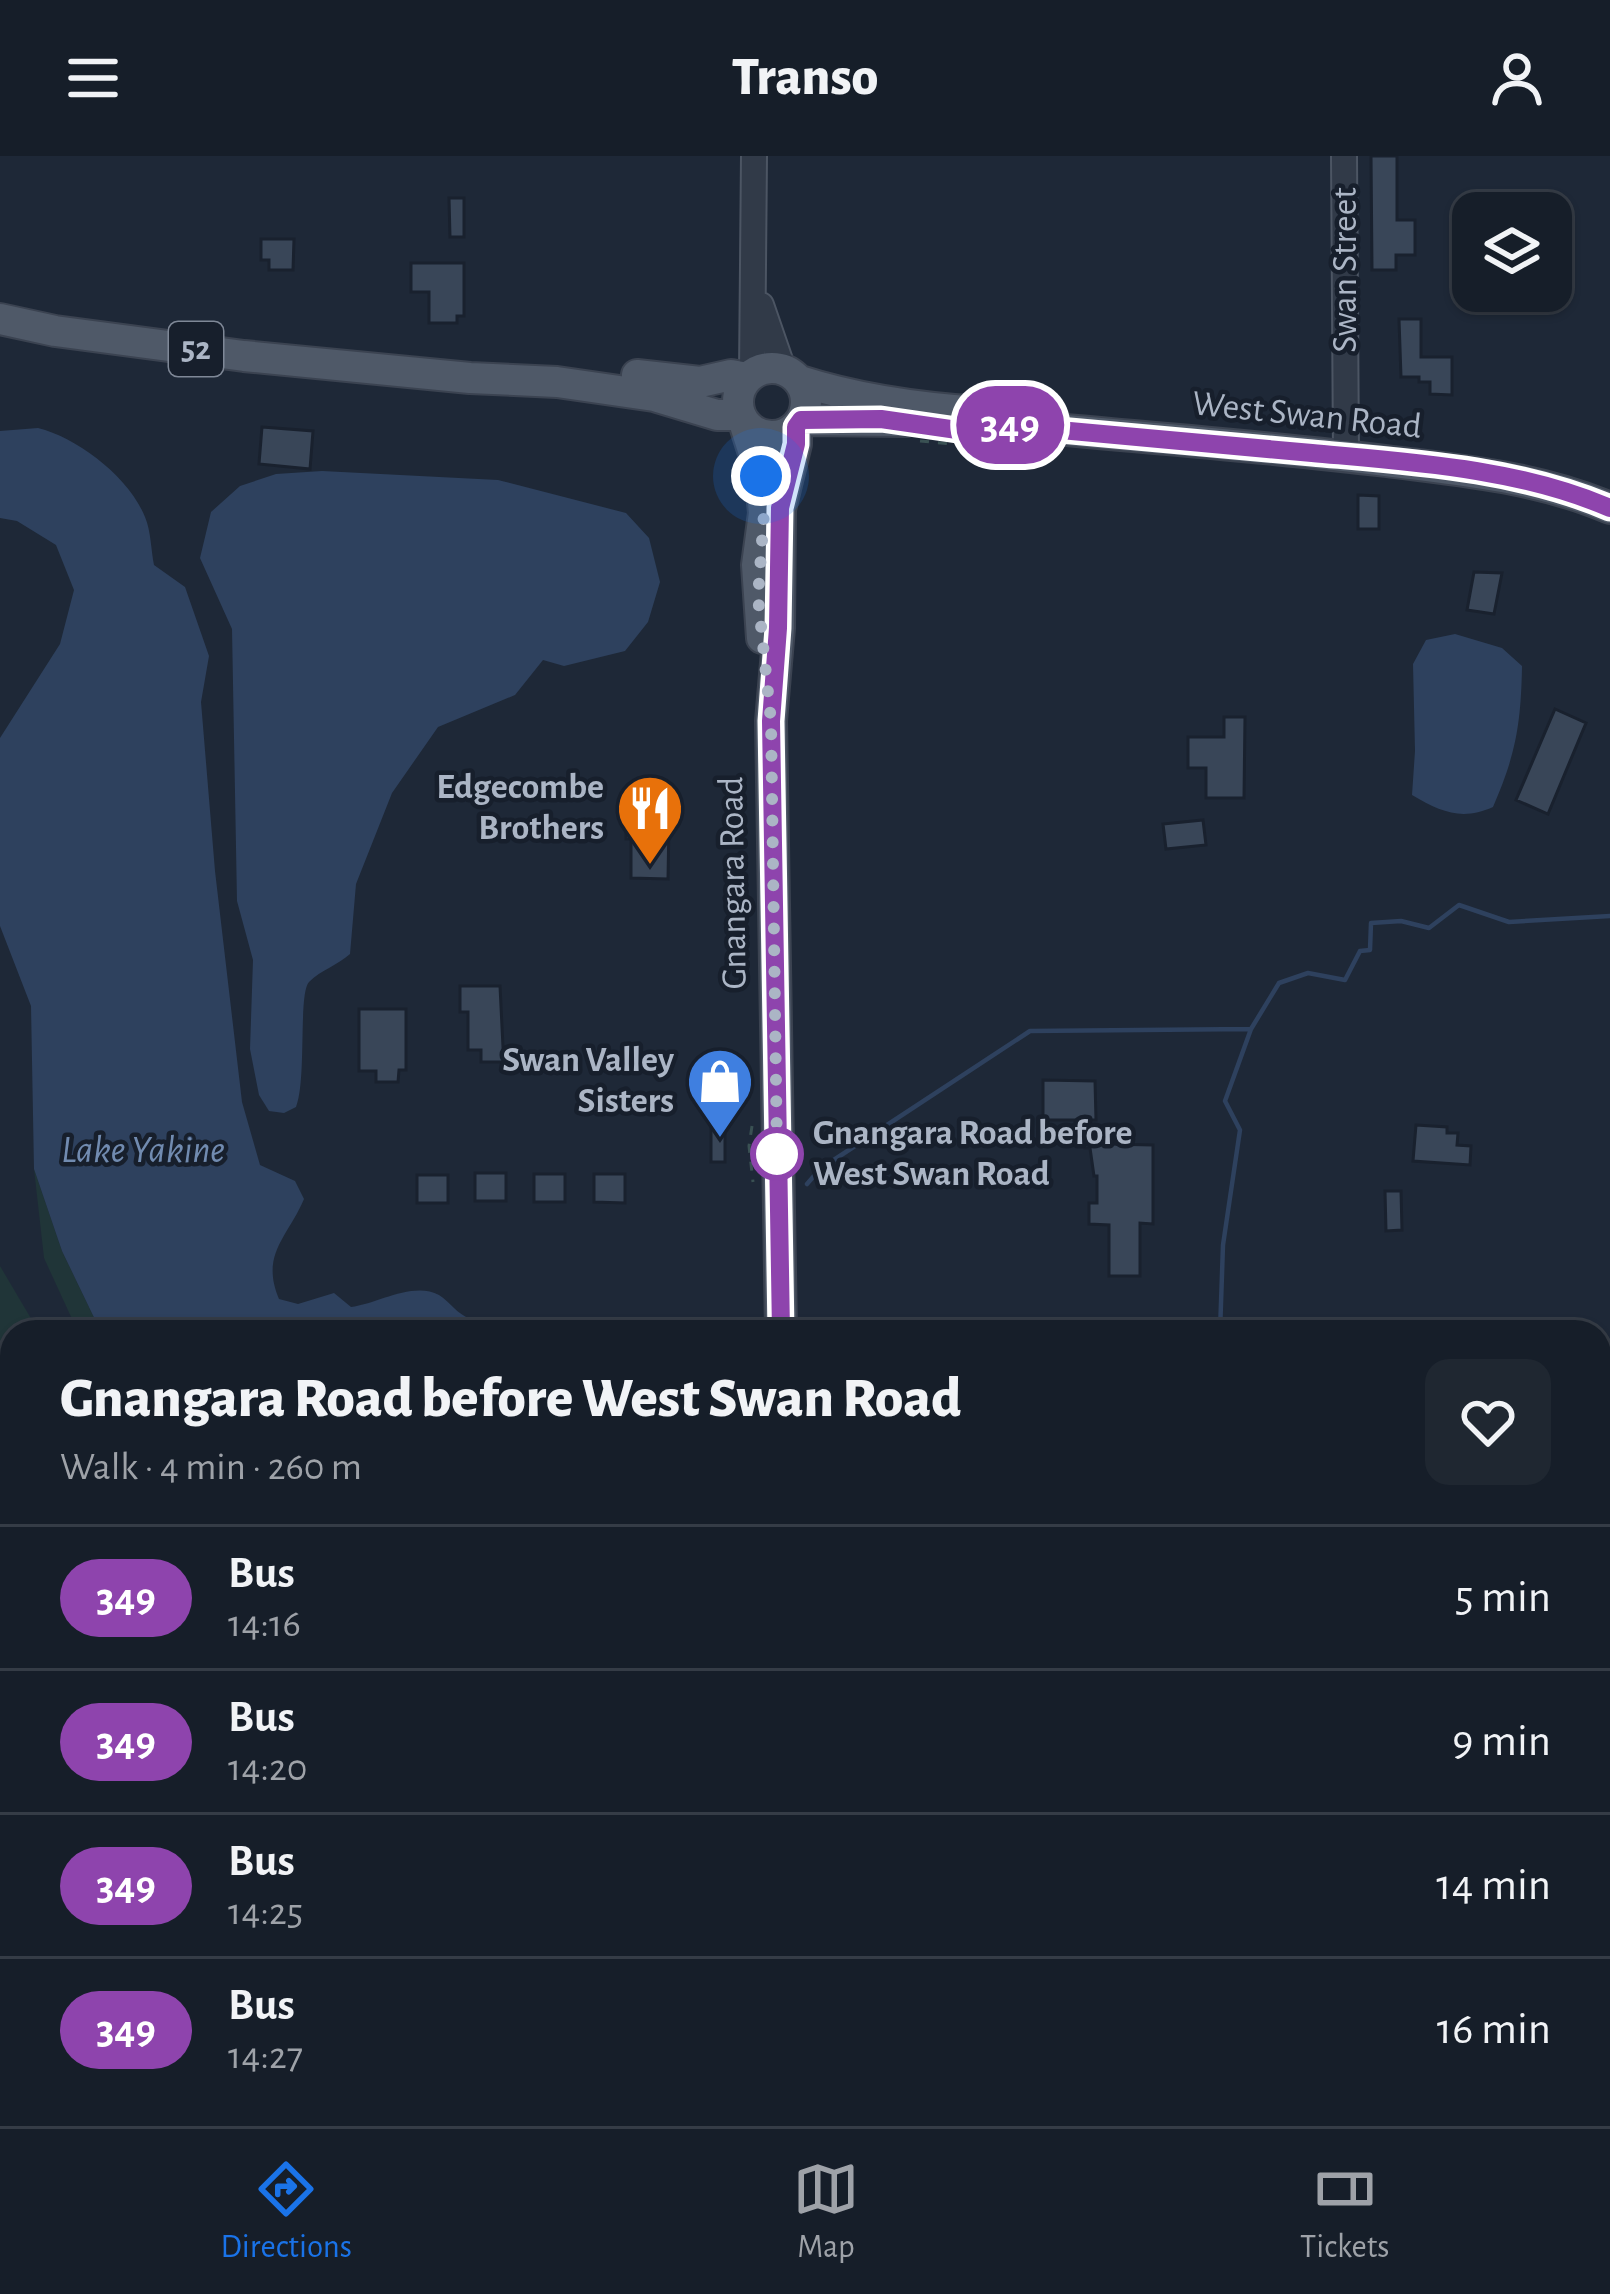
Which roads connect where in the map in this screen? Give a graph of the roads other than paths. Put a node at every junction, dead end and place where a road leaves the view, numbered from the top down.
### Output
1 (754, 156) edge
2 (1344, 156) edge
3 (0, 319) edge
4 (770, 375) junction
5 (557, 382) junction
6 (742, 418) junction
7 (799, 423) junction
8 (992, 424) junction
9 (1346, 456) junction
10 (1610, 508) edge
11 (771, 721) junction
12 (781, 1320) edge

1 - 4 street
2 - 9 street, Swan Street
3 - 5 main road, West Swan Road / 52
4 - 5 main road, West Swan Road / 52
4 - 6 main road
4 - 7 main road
4 - 8 main road, West Swan Road / 52
5 - 6 main road, West Swan Road / 52
6 - 7 main road, 52
6 - 11 main road, Gnangara Road
7 - 8 main road, West Swan Road / 52
7 - 11 main road, Gnangara Road
8 - 9 main road, West Swan Road / 52
9 - 10 main road, West Swan Road / 52
11 - 12 main road, Gnangara Road

